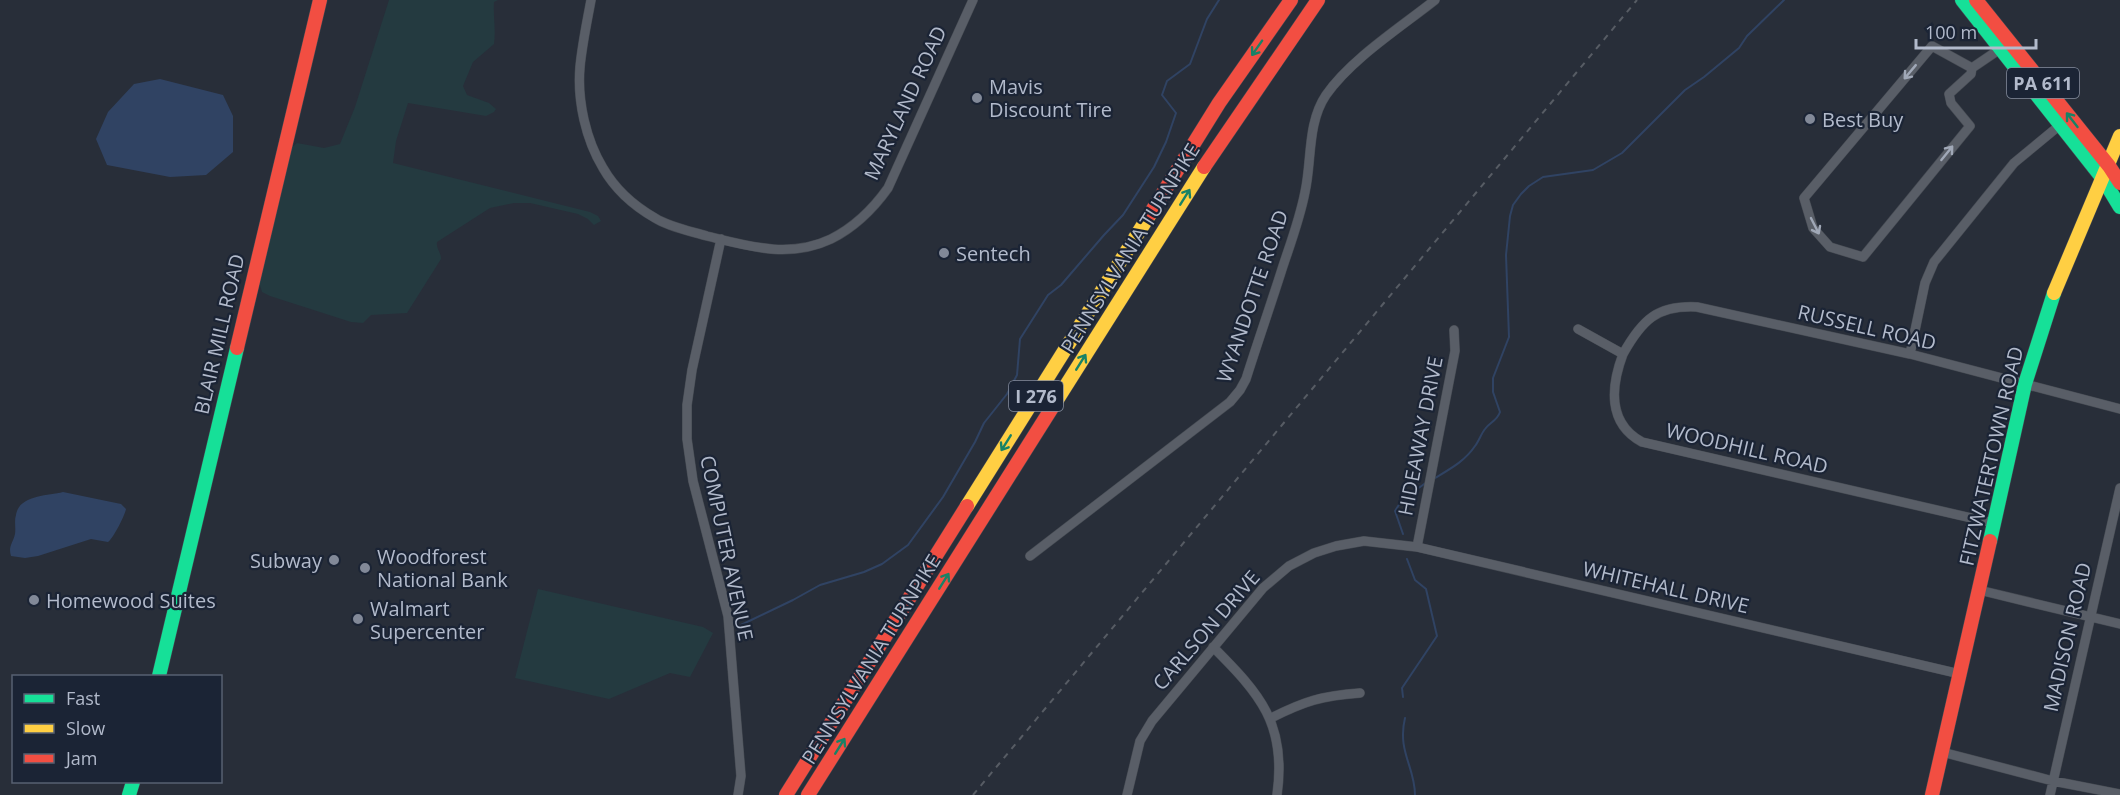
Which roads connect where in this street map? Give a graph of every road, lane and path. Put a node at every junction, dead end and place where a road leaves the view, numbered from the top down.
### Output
1 (320, 0) edge
2 (591, 0) edge
3 (973, 0) edge
4 (1291, 0) edge
5 (1318, 0) edge
6 (1435, 0) edge
7 (1962, 0) edge
8 (1976, 0) edge
9 (2000, 49) junction
10 (1972, 68) junction
11 (2060, 125) junction
12 (2120, 136) edge
13 (2106, 172) junction
14 (2120, 183) edge
15 (2120, 207) edge
16 (721, 239) junction
17 (1578, 329) dead end
18 (1454, 330) dead end
19 (1623, 354) junction
20 (1910, 354) junction
21 (2025, 384) junction
22 (2120, 409) edge
23 (2120, 488) edge
24 (1993, 523) junction
25 (1364, 541) joint
26 (1417, 547) junction
27 (1030, 555) dead end
28 (1979, 590) junction
29 (2091, 617) junction
30 (2120, 624) edge
31 (1213, 647) junction
32 (1960, 674) junction
33 (159, 675) edge
34 (1360, 693) dead end
35 (1271, 718) junction
36 (1942, 752) junction
37 (2053, 781) junction
38 (2120, 794) edge
39 (738, 795) edge
40 (786, 795) edge
41 (808, 795) edge
42 (1127, 795) edge
43 (1276, 795) edge
44 (1932, 795) edge
45 (2049, 795) edge

1 - 33 main road, BLAIR MILL ROAD
2 - 16 street, MARYLAND ROAD
3 - 16 street, MARYLAND ROAD
4 -> 40 main road, PENNSYLVANIA TURNPIKE / I 276
41 -> 5 main road, PENNSYLVANIA TURNPIKE / I 276
6 - 27 street, WYANDOTTE ROAD
7 - 9 main road, PA 611
13 -> 8 main road, PA 611
9 - 10 street
9 - 11 main road, PA 611
10 -> 10 street
11 - 13 main road, PA 611
11 - 20 street
12 - 13 main road, FITZWATERTOWN ROAD
13 - 14 main road, PA 611
13 - 15 main road, PA 611
13 - 21 main road, FITZWATERTOWN ROAD
16 - 39 street, COMPUTER AVENUE
17 - 19 street
18 - 26 street, HIDEAWAY DRIVE
19 - 20 street, RUSSELL ROAD
19 - 24 street, WOODHILL ROAD
20 - 21 street, RUSSELL ROAD
21 - 22 street, RUSSELL ROAD
21 - 24 main road, FITZWATERTOWN ROAD
23 - 29 street, MADISON ROAD
24 - 28 main road, FITZWATERTOWN ROAD
25 - 26 street, WHITEHALL DRIVE
25 - 31 street, CARLSON DRIVE
26 - 32 street, WHITEHALL DRIVE
28 - 29 street
28 - 32 main road, FITZWATERTOWN ROAD
29 - 30 street
29 - 37 street, MADISON ROAD
31 - 35 street
31 - 42 street, CARLSON DRIVE
32 - 36 main road, FITZWATERTOWN ROAD
34 - 35 street
35 - 43 street
36 - 37 street
36 - 44 main road, FITZWATERTOWN ROAD
37 - 38 street
37 - 45 street, MADISON ROAD

